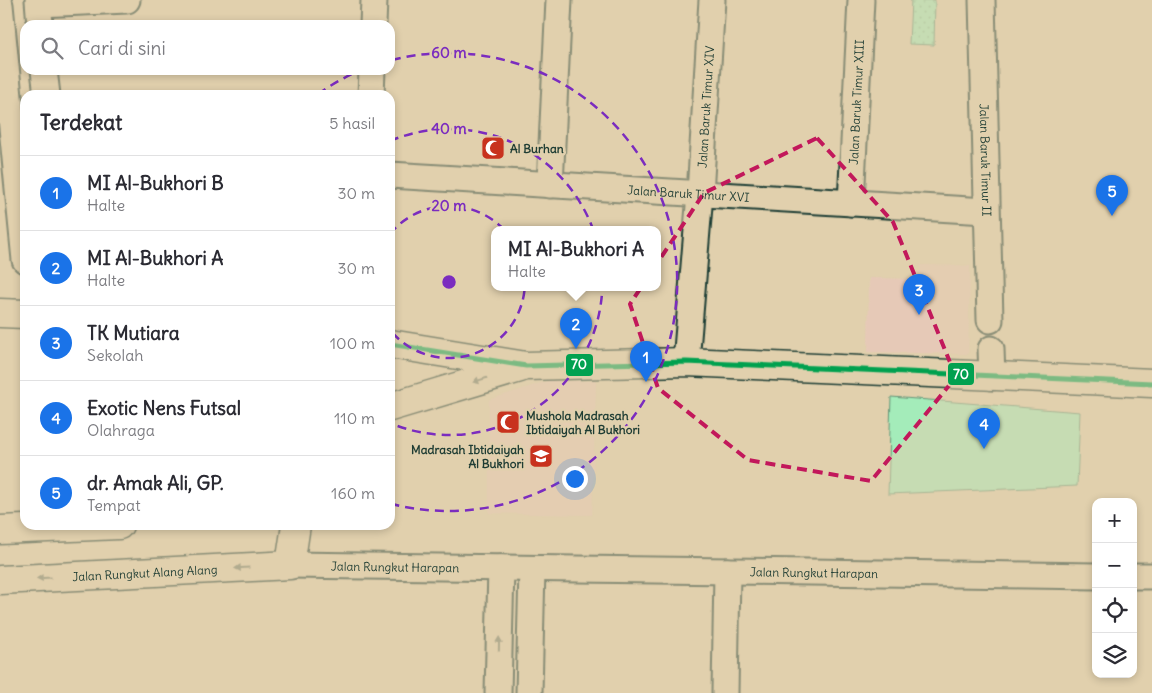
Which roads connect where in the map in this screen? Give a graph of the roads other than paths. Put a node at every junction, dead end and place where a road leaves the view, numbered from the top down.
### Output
1 (128, 0) edge
2 (374, 0) edge
3 (559, 0) edge
4 (712, 0) edge
5 (861, 0) edge
6 (982, 0) edge
7 (0, 5) edge
8 (39, 10) edge
9 (373, 20) edge
10 (45, 75) edge
11 (372, 75) edge
12 (46, 90) edge
13 (371, 90) edge
14 (395, 175) edge
15 (550, 185) junction
16 (700, 194) junction
17 (851, 203) junction
18 (20, 209) edge
19 (986, 211) junction
20 (0, 314) edge
21 (20, 314) edge
22 (990, 320) dead end
23 (395, 345) edge
24 (990, 350) dead end
25 (686, 362) junction
26 (526, 366) junction
27 (992, 377) junction
28 (1152, 383) edge
29 (395, 406) edge
30 (20, 529) edge
31 (0, 530) edge
32 (295, 530) edge
33 (290, 565) junction
34 (501, 568) junction
35 (532, 568) junction
36 (727, 571) junction
37 (1092, 576) edge
38 (1137, 576) edge
39 (1152, 576) edge
40 (0, 580) edge
41 (498, 693) edge
42 (529, 693) edge
43 (726, 693) edge

1 - 8 street
2 - 9 street
3 - 15 street
4 - 16 street, Jalan Baruk Timur XIV
5 - 17 street, Jalan Baruk Timur XIII
6 - 19 street, Jalan Baruk Timur II
7 - 18 street
10 - 12 street
11 - 13 street
14 - 15 street, Jalan Baruk Timur XVI
15 - 16 street, Jalan Baruk Timur XVI
16 - 17 street, Jalan Baruk Timur XVI
16 - 25 street, Jalan Baruk Timur XIV
17 - 19 street, Jalan Baruk Timur XVI
19 - 22 street, Jalan Baruk Timur II
20 - 21 street
23 - 26 street
24 - 27 street
25 - 26 street
25 - 27 street
26 -> 29 street
27 - 28 street
30 - 31 street
32 - 33 street
33 - 34 street, Jalan Rungkut Harapan
33 -> 40 street, Jalan Rungkut Alang Alang
34 - 35 street, Jalan Rungkut Harapan
41 -> 34 street
35 - 36 street, Jalan Rungkut Harapan
35 - 42 street
36 - 37 street, Jalan Rungkut Harapan
36 - 43 street
38 - 39 street

